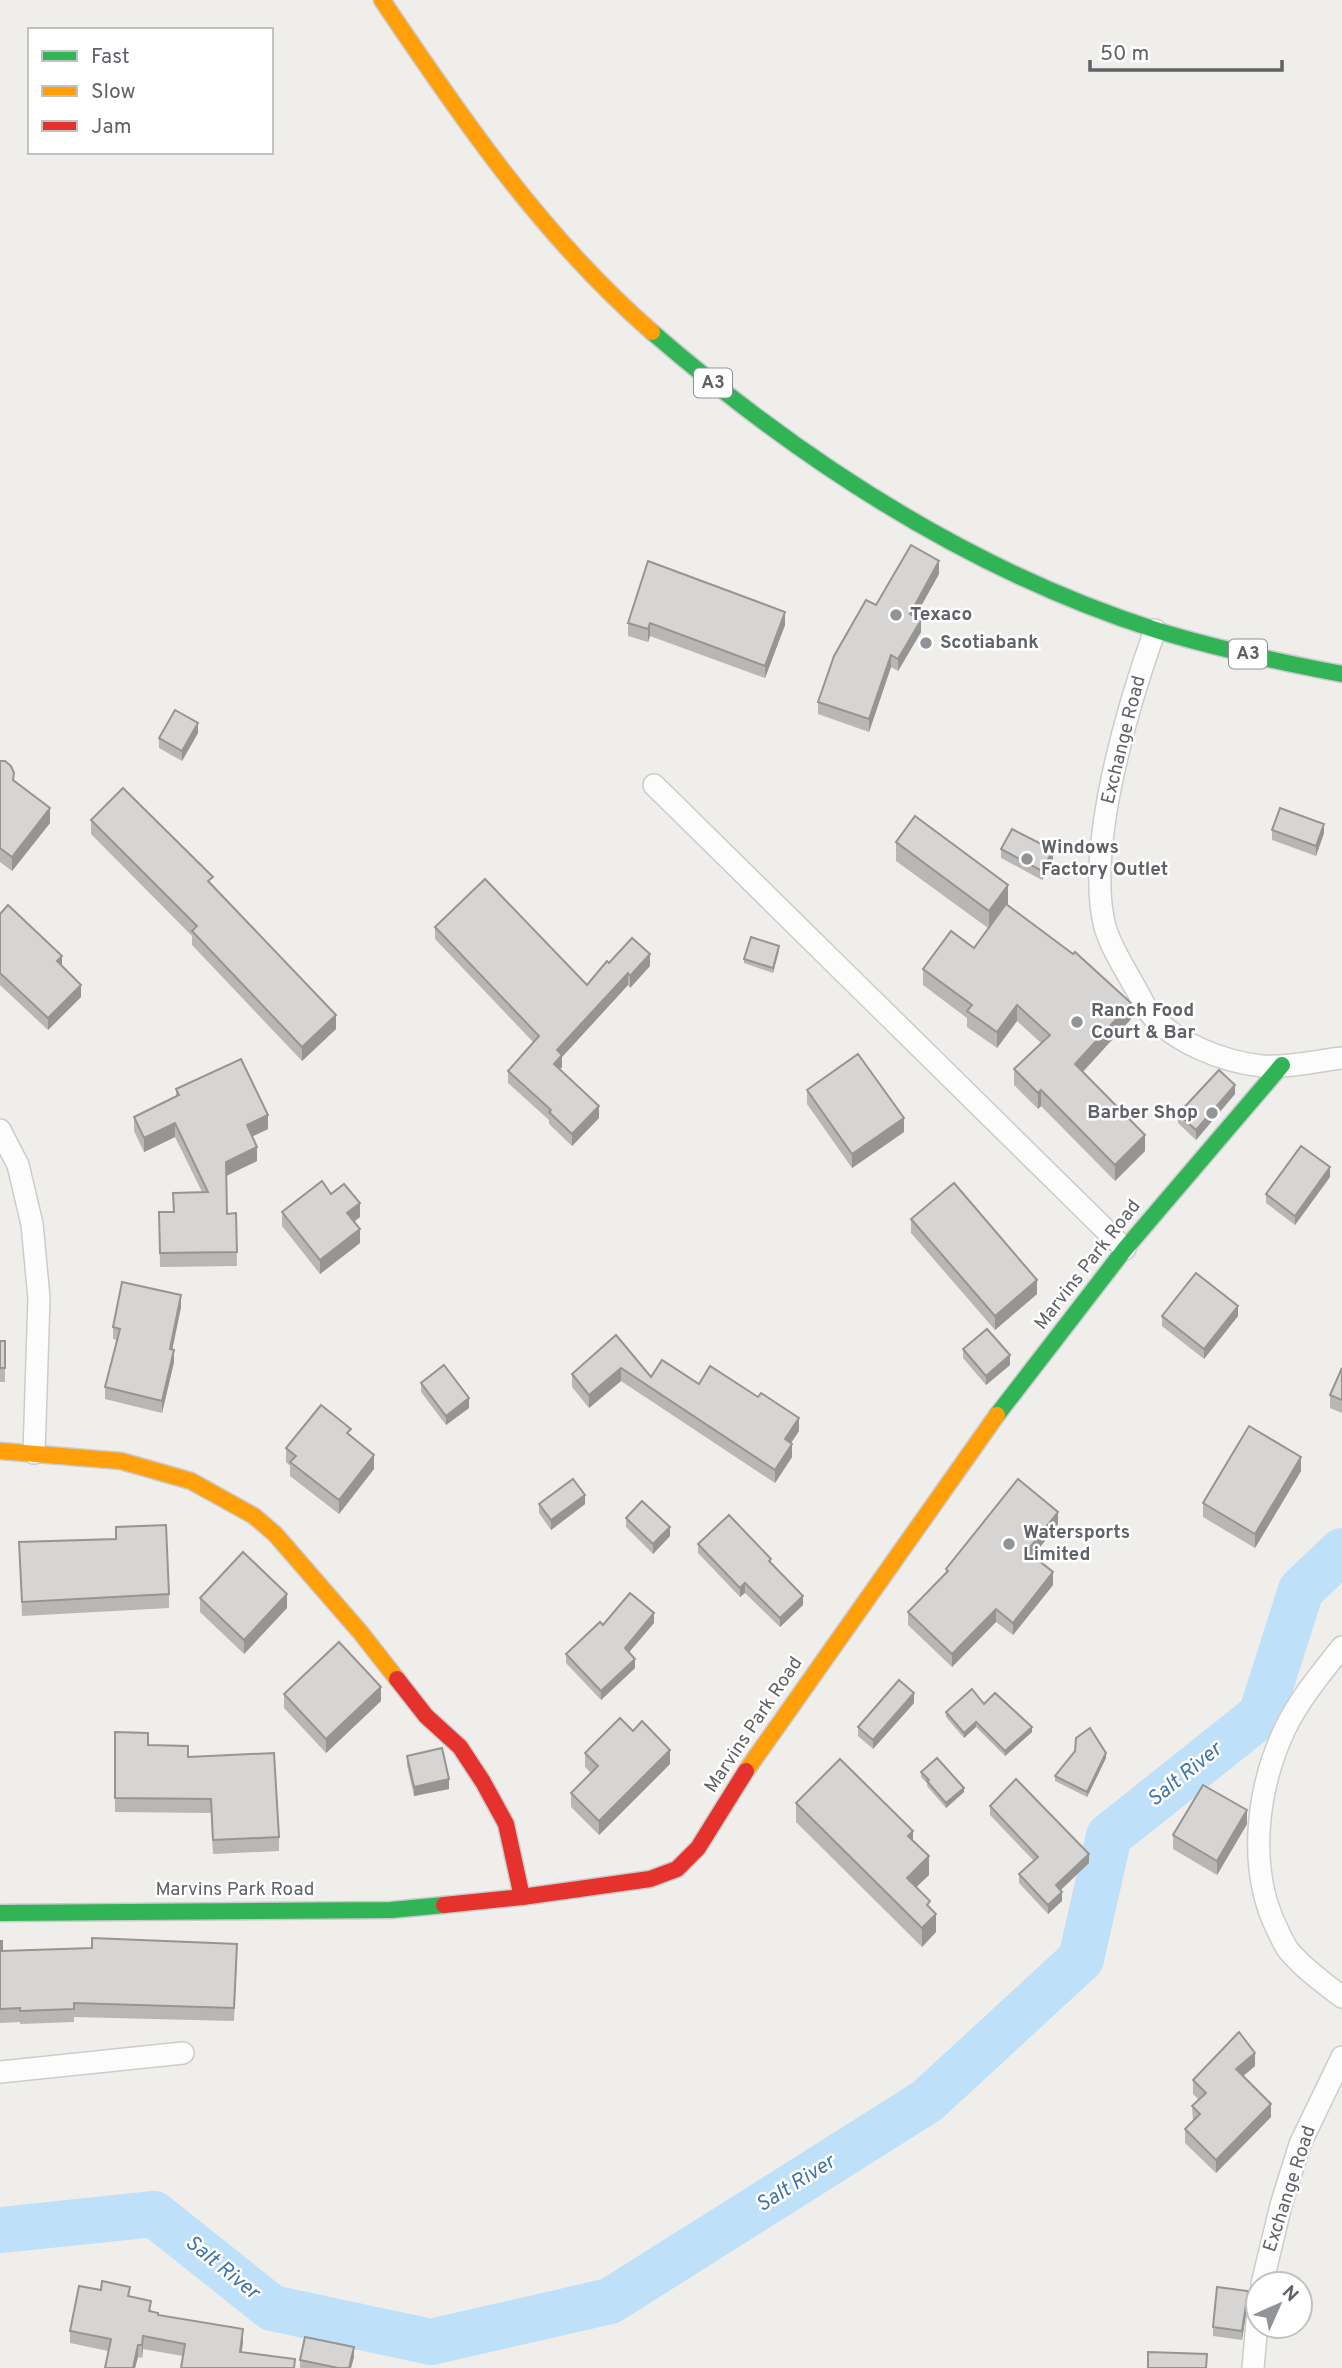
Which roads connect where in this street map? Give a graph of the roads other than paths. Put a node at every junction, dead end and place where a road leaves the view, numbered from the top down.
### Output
1 (382, 0) edge
2 (1155, 630) junction
3 (1342, 674) edge
4 (654, 785) dead end
5 (1342, 1058) edge
6 (1282, 1065) junction
7 (0, 1130) edge
8 (1125, 1249) junction
9 (0, 1451) edge
10 (34, 1453) junction
11 (1342, 1647) edge
12 (522, 1896) junction
13 (0, 1913) edge
14 (1342, 1997) edge
15 (183, 2053) dead end
16 (1342, 2057) edge
17 (0, 2072) edge
18 (1265, 2270) edge
19 (1256, 2340) edge
20 (1253, 2368) edge

1 - 2 street, A3
2 - 3 street, A3
2 - 6 street, Exchange Road
4 - 8 street
5 - 6 street, Exchange Road
6 - 8 street, Marvins Park Road
7 - 10 street
8 - 12 street, Marvins Park Road
9 - 10 street
10 - 12 street
11 - 14 street
12 - 13 street, Marvins Park Road
15 - 17 street
16 - 18 street, Exchange Road
19 - 20 street

